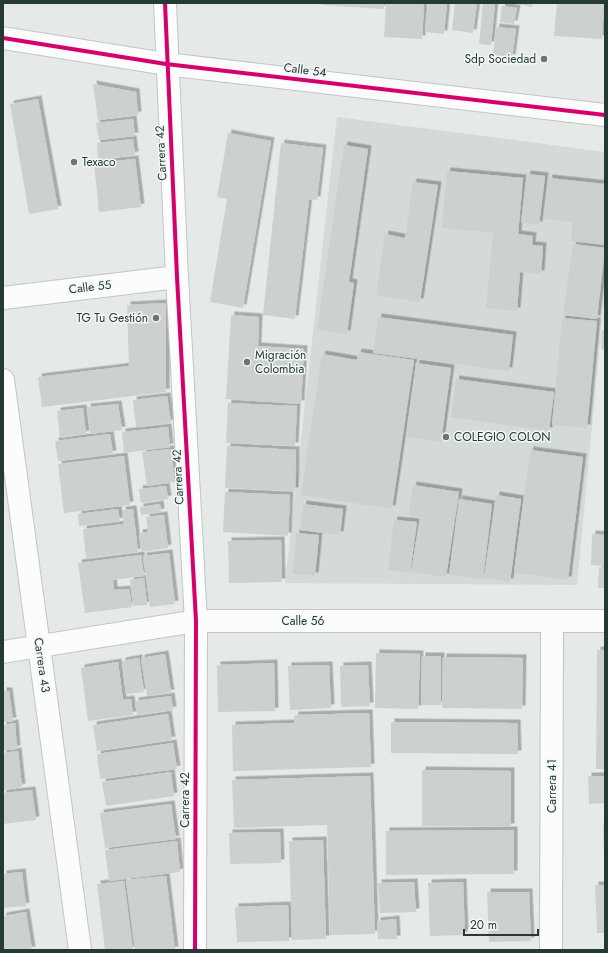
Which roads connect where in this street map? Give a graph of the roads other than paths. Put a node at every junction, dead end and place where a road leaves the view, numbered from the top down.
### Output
1 (165, 3) edge
2 (3, 38) edge
3 (166, 64) junction
4 (605, 115) edge
5 (177, 277) junction
6 (3, 298) edge
7 (3, 380) edge
8 (196, 621) junction
9 (605, 621) edge
10 (552, 622) junction
11 (40, 647) junction
12 (3, 652) edge
13 (80, 950) edge
14 (195, 950) edge
15 (551, 950) edge

1 - 3 street, Carrera 42
2 - 3 street, Calle 54
3 - 4 street, Calle 54
3 - 5 street, Carrera 42
5 - 6 street, Calle 55
5 - 8 street, Carrera 42
7 - 11 street, Carrera 43
8 - 10 street, Calle 56
8 - 11 street, Calle 56
8 - 14 street, Carrera 42
9 - 10 street, Calle 56
10 - 15 street, Carrera 41
11 - 12 street, Calle 56
11 - 13 street, Carrera 43

